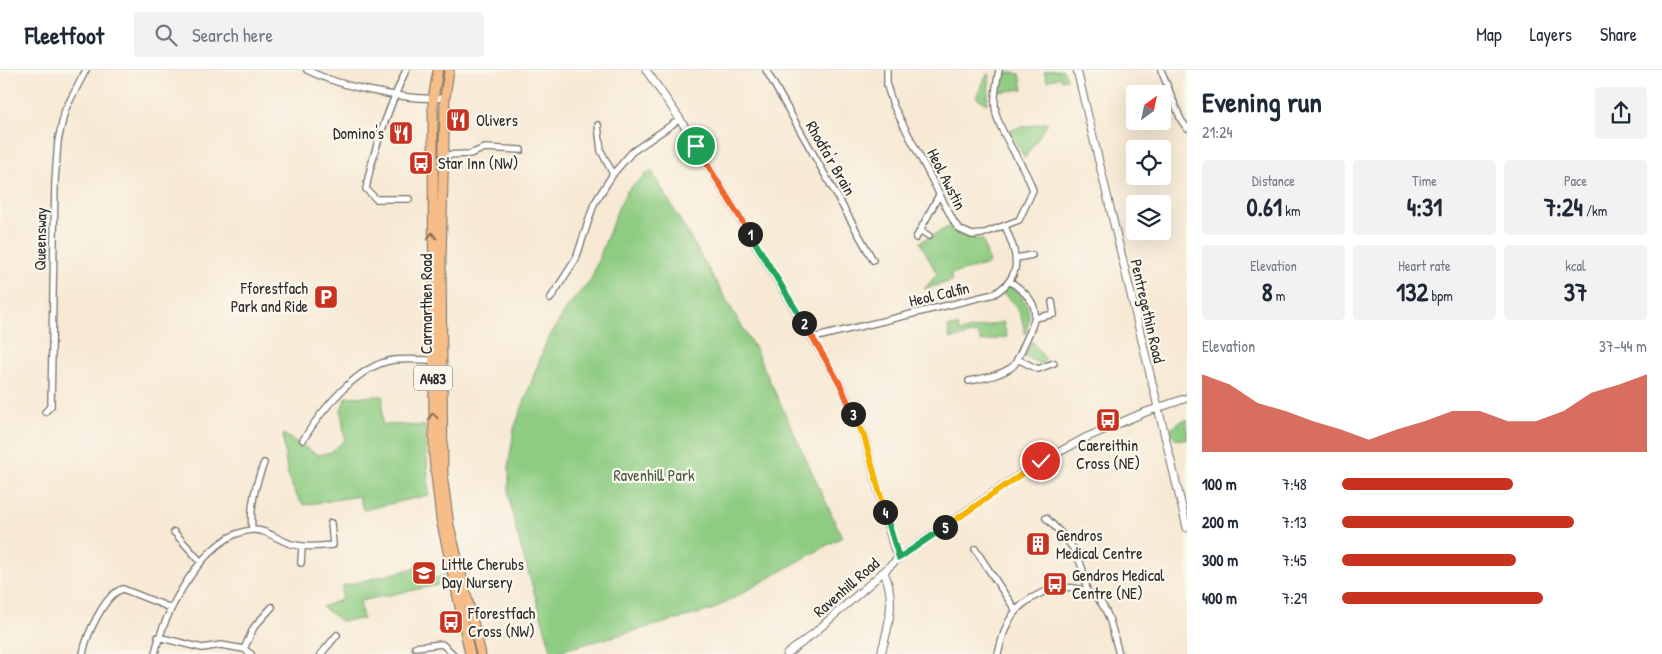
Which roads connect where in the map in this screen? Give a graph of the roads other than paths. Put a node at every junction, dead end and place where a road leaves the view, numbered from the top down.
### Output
1 (86, 70) edge
2 (307, 70) edge
3 (406, 70) edge
4 (438, 70) edge
5 (449, 70) edge
6 (646, 70) edge
7 (766, 70) edge
8 (886, 70) edge
9 (999, 70) edge
10 (1077, 70) edge
11 (1161, 70) edge
12 (395, 94) junction
13 (445, 98) junction
14 (433, 99) junction
15 (680, 119) junction
16 (598, 125) dead end
17 (1187, 128) edge
18 (521, 150) dead end
19 (443, 156) junction
20 (612, 174) junction
21 (939, 194) junction
22 (409, 199) dead end
23 (1005, 226) junction
24 (920, 230) junction
25 (929, 236) dead end
26 (916, 238) dead end
27 (1032, 254) dead end
28 (1017, 258) junction
29 (873, 260) dead end
30 (1011, 282) junction
31 (550, 299) dead end
32 (1052, 302) dead end
33 (1036, 318) junction
34 (813, 338) junction
35 (1017, 359) junction
36 (433, 360) junction
37 (1054, 363) dead end
38 (969, 381) dead end
39 (1187, 398) edge
40 (1158, 410) junction
41 (45, 412) dead end
42 (303, 440) dead end
43 (264, 463) dead end
44 (1046, 518) dead end
45 (331, 523) dead end
46 (1187, 528) edge
47 (252, 530) junction
48 (174, 532) dead end
49 (302, 547) junction
50 (975, 550) dead end
51 (899, 558) junction
52 (201, 562) junction
53 (301, 564) dead end
54 (884, 572) junction
55 (1088, 592) junction
56 (272, 607) dead end
57 (171, 608) junction
58 (1016, 611) junction
59 (337, 635) dead end
60 (158, 637) junction
61 (415, 647) dead end
62 (244, 649) junction
63 (83, 654) edge
64 (155, 654) edge
65 (251, 654) edge
66 (322, 654) edge
67 (453, 654) edge
68 (470, 654) edge
69 (481, 654) edge
70 (787, 654) edge
71 (881, 654) edge
72 (998, 654) edge
73 (1119, 654) edge

1 - 41 street, Queensway
2 - 12 street
3 - 12 street
4 - 14 main road, Carmarthen Road / A483
5 - 13 main road, Carmarthen Road / A483
6 - 15 street
7 - 29 street, Rhodfa'r Brain
8 - 21 street, Heol Awstin
9 - 23 street, Heol Awstin
10 - 40 street, Pentregethin Road
11 - 17 street
12 - 14 street
12 - 22 street
13 - 14 street
13 - 19 main road, Carmarthen Road / A483
36 -> 14 main road, Carmarthen Road / A483
15 - 20 street
15 - 34 street
16 - 20 street
18 - 19 street
19 - 69 main road, Carmarthen Road / A483
20 - 31 street
21 - 23 street, Heol Awstin
21 - 24 street
23 - 28 street
24 - 25 street
24 - 26 street
27 - 28 street
28 - 30 street
30 - 33 street
30 - 34 street, Heol Calfin
32 - 33 street
33 - 35 street
34 - 51 street
35 - 37 street
35 - 38 street
36 - 42 street
68 -> 36 main road, Carmarthen Road / A483
39 - 40 street, Ravenhill Road
40 - 46 street, Pentregethin Road
40 - 51 street, Ravenhill Road
43 - 47 street
44 - 55 street
45 - 49 street
47 - 49 street
47 - 52 street
48 - 52 street
49 - 53 street
50 - 58 street
51 - 54 street, Ravenhill Road
52 - 57 street
54 - 70 street, Ravenhill Road
54 - 71 street
55 - 58 street
55 - 73 street
56 - 62 street
57 - 60 street
57 - 63 street
58 - 72 street
59 - 66 street
60 - 62 street
60 - 64 street
61 - 67 street
62 - 65 street

